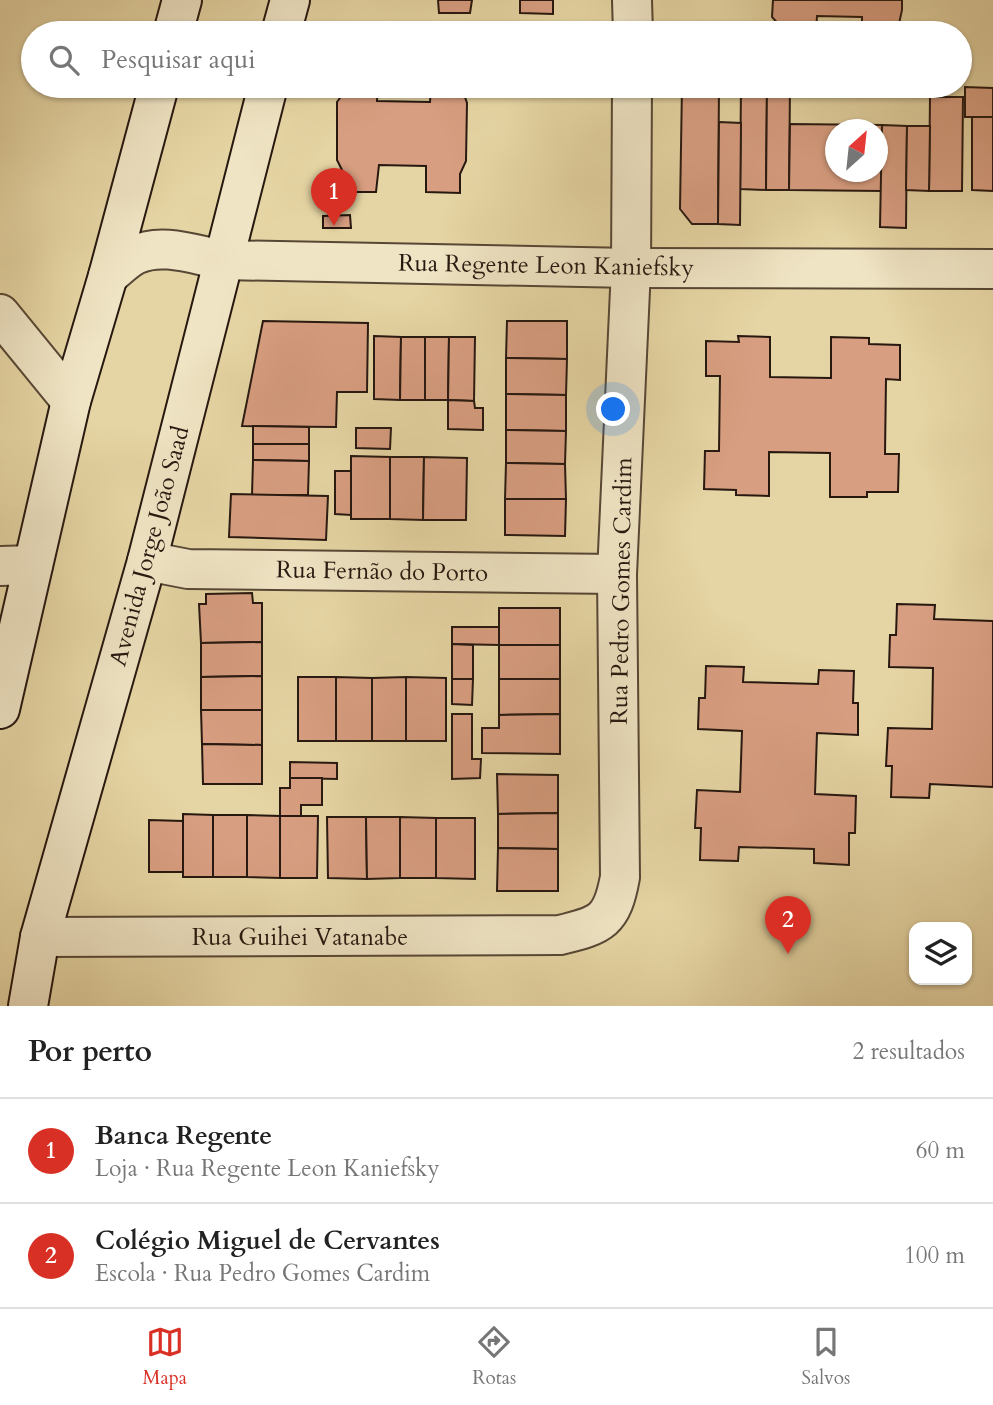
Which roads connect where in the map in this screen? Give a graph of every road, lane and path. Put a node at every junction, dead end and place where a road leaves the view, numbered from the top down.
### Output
1 (182, 0) edge
2 (289, 0) edge
3 (632, 0) edge
4 (176, 21) edge
5 (284, 21) edge
6 (633, 21) edge
7 (156, 98) edge
8 (265, 98) edge
9 (632, 98) edge
10 (223, 260) junction
11 (631, 268) junction
12 (993, 269) edge
13 (108, 276) junction
14 (0, 314) edge
15 (71, 401) junction
16 (147, 561) junction
17 (16, 566) edge
18 (617, 574) junction
19 (0, 709) edge
20 (560, 935) joint
21 (40, 937) junction
22 (28, 1006) edge

1 - 4 street
2 - 5 street
3 - 6 street
7 - 13 street
8 - 10 street, Avenida Jorge João Saad
9 - 11 street, Rua Pedro Gomes Cardim
10 - 11 street, Rua Regente Leon Kaniefsky
10 - 13 street, Rua Regente Leon Kaniefsky
10 - 16 street, Avenida Jorge João Saad
11 - 12 street, Rua Regente Leon Kaniefsky
11 - 18 street, Rua Pedro Gomes Cardim
13 - 15 street
14 - 15 street
15 - 17 street
16 - 18 street, Rua Fernão do Porto
16 - 21 street, Avenida Jorge João Saad
17 - 19 street
18 - 20 street, Rua Pedro Gomes Cardim
20 - 21 street, Rua Guihei Vatanabe
21 - 22 street, Avenida Jorge João Saad

